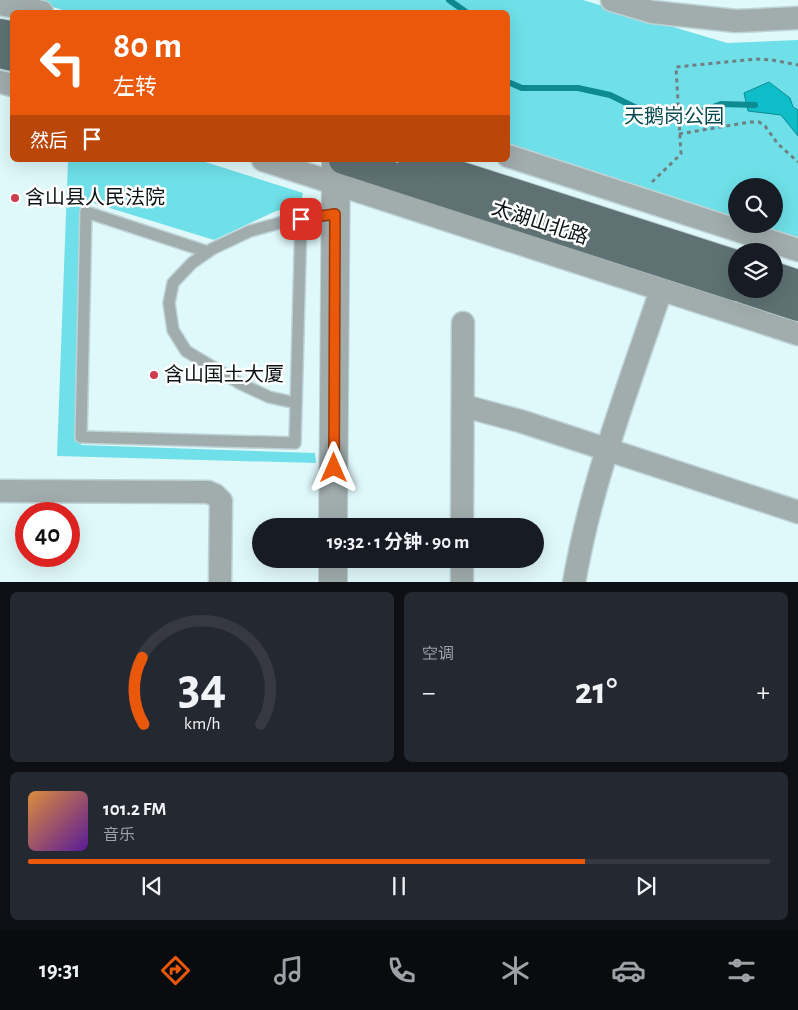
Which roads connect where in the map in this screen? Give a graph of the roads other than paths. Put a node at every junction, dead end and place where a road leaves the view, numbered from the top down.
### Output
1 (613, 0) edge
2 (0, 4) edge
3 (32, 10) edge
4 (798, 18) edge
5 (510, 157) edge
6 (282, 162) edge
7 (418, 162) edge
8 (338, 168) edge
9 (335, 214) junction
10 (301, 219) junction
11 (798, 250) edge
12 (208, 252) junction
13 (728, 261) edge
14 (783, 279) edge
15 (798, 284) edge
16 (728, 285) edge
17 (661, 290) junction
18 (772, 298) edge
19 (798, 306) edge
20 (463, 323) dead end
21 (798, 334) edge
22 (296, 403) junction
23 (464, 406) junction
24 (608, 449) junction
25 (0, 491) edge
26 (798, 512) edge
27 (333, 518) edge
28 (462, 518) edge
29 (333, 568) edge
30 (462, 568) edge
31 (220, 582) edge
32 (333, 582) edge
33 (462, 582) edge
34 (574, 582) edge

1 - 4 street
2 - 3 street
5 - 11 street
6 - 8 street
7 - 13 main road, 太湖山北路
8 - 9 street
8 - 16 main road, 太湖山北路
8 - 17 street
9 - 10 lane
9 - 27 street
10 - 12 lane
10 - 22 lane
12 - 22 lane
12 - 22 lane
14 - 15 main road
17 - 21 street
17 - 24 street
18 - 19 main road
20 - 23 street
23 - 24 street
23 - 28 street
24 - 26 street
24 - 34 street
25 - 31 street
29 - 32 street
30 - 33 street

